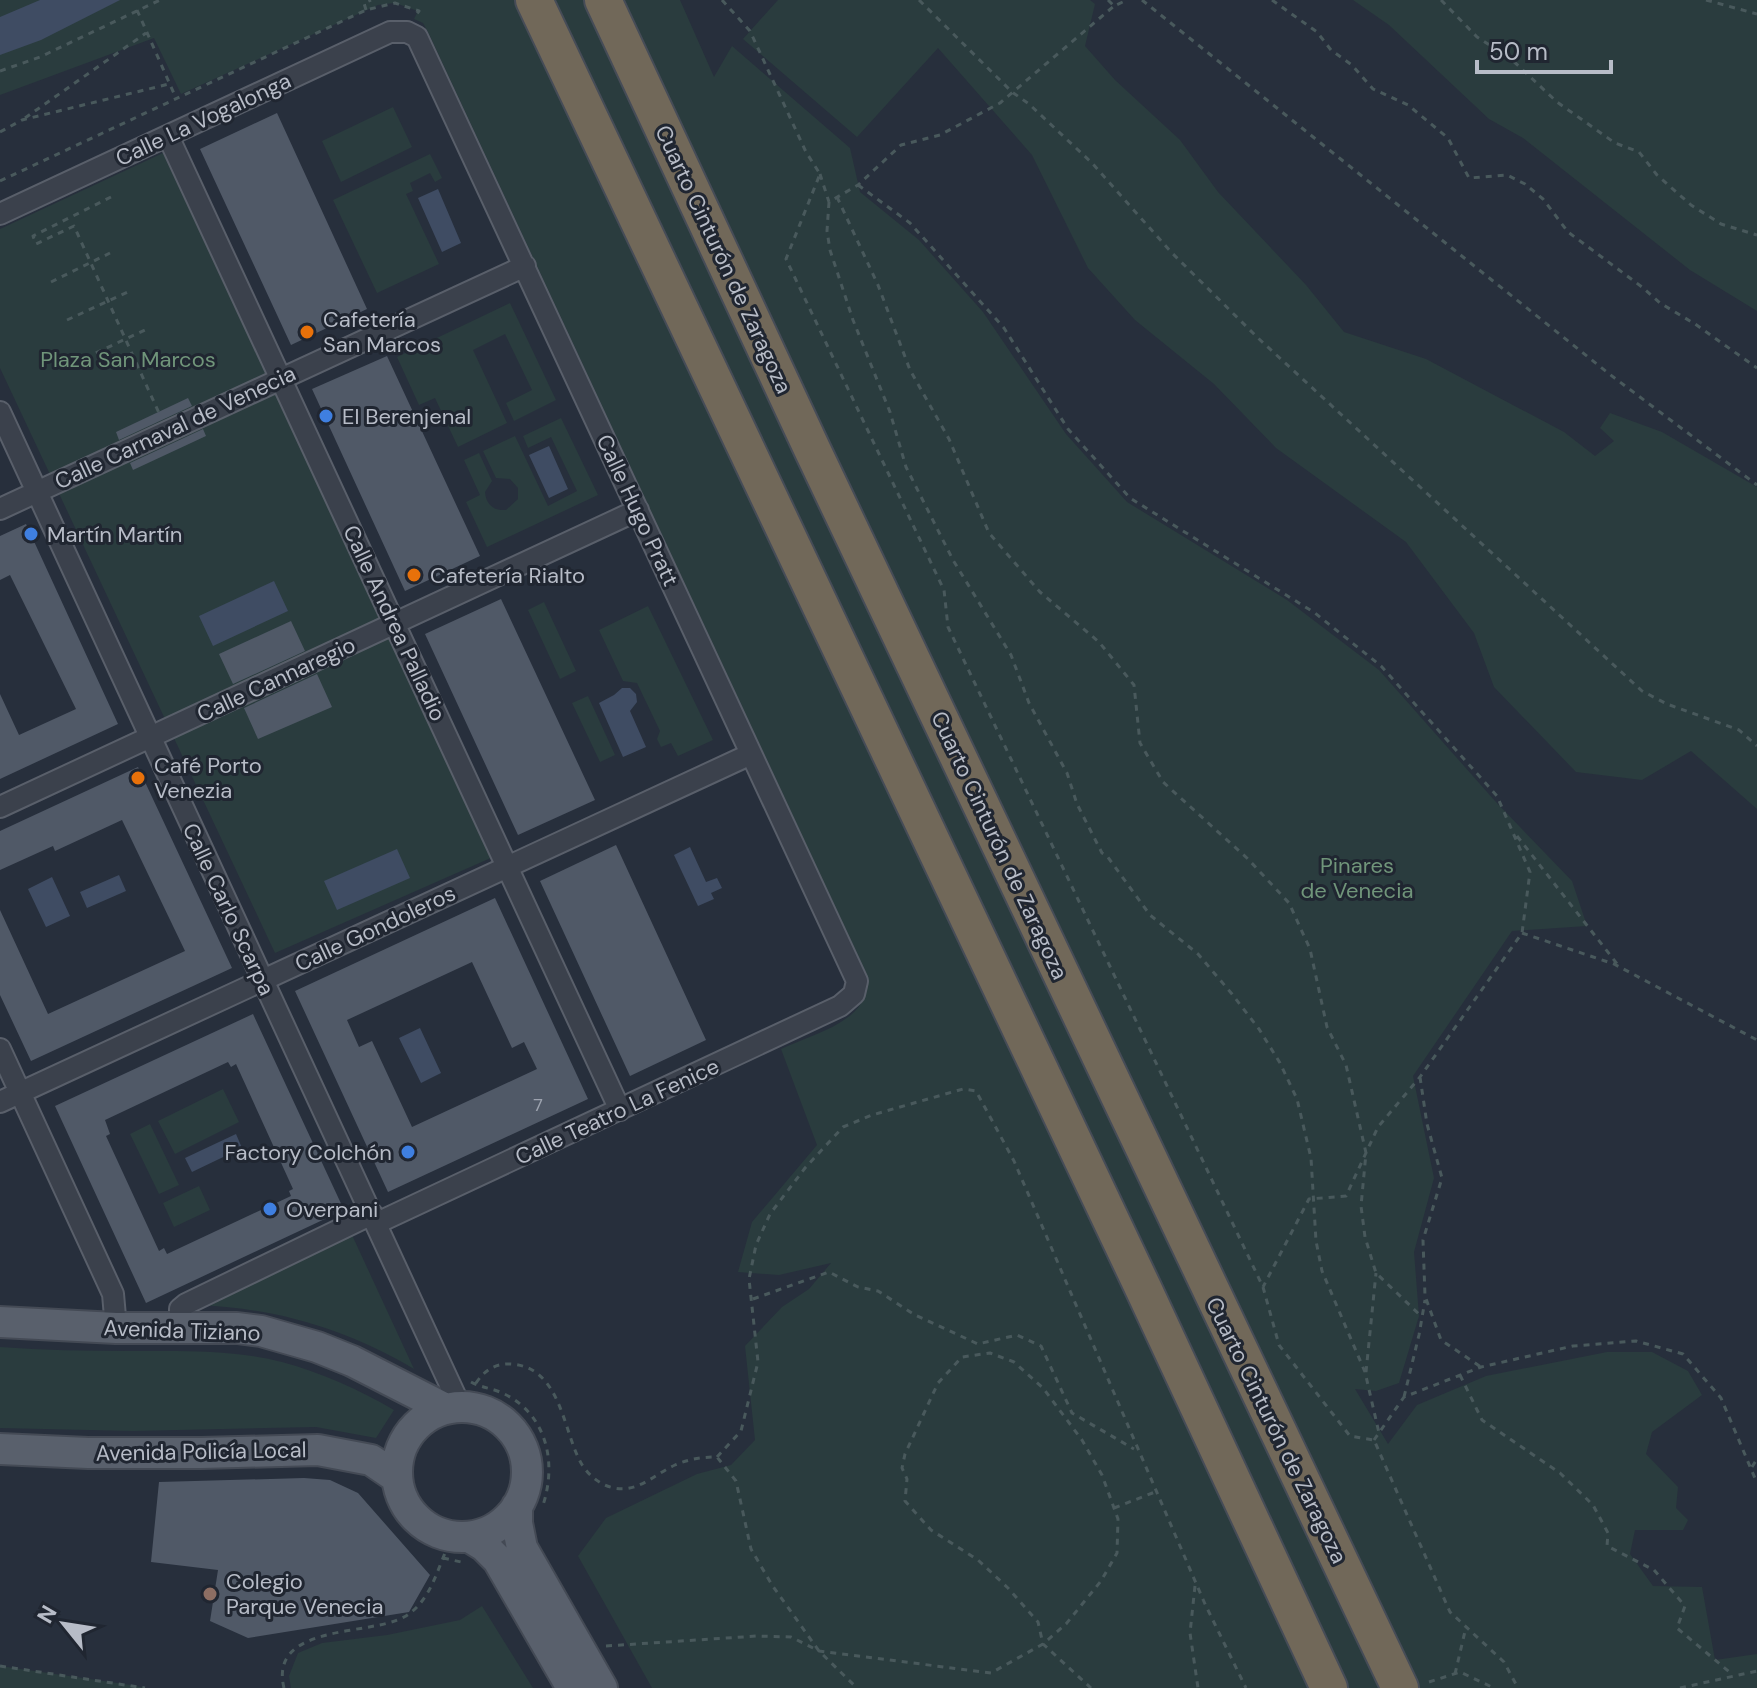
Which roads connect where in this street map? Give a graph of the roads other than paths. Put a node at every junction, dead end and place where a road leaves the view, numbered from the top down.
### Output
1 (534, 0) edge
2 (603, 0) edge
3 (410, 25) joint
4 (168, 136) junction
5 (0, 214) edge
6 (525, 266) junction
7 (281, 378) junction
8 (0, 412) edge
9 (37, 492) junction
10 (0, 509) edge
11 (638, 510) junction
12 (395, 623) junction
13 (151, 737) junction
14 (751, 754) junction
15 (0, 807) edge
16 (508, 867) junction
17 (262, 980) junction
18 (854, 994) joint
19 (0, 1049) edge
20 (20, 1093) junction
21 (0, 1102) edge
22 (620, 1110) junction
23 (374, 1218) junction
24 (0, 1322) edge
25 (116, 1328) junction
26 (180, 1328) junction
27 (464, 1397) junction
28 (0, 1449) edge
29 (396, 1477) junction
30 (529, 1507) junction
31 (462, 1537) junction
32 (1415, 1685) edge
33 (572, 1688) edge
34 (602, 1688) edge
35 (1329, 1688) edge

1 - 35 highway
2 - 32 highway, Cuarto Cinturón de Zaragoza
3 - 4 street, Calle La Vogalonga
3 - 6 street, Calle Hugo Pratt
4 - 5 street, Calle La Vogalonga
4 - 7 street, Calle Andrea Palladio
6 - 7 street, Calle Carnaval de Venecia
6 - 11 street, Calle Hugo Pratt
7 - 9 street, Calle Carnaval de Venecia
7 - 12 street, Calle Andrea Palladio
8 - 9 street, Calle Carlo Scarpa
9 - 10 street, Calle Carnaval de Venecia
9 - 13 street, Calle Carlo Scarpa
11 - 12 street, Calle Cannaregio
11 - 14 street, Calle Hugo Pratt
12 - 13 street, Calle Cannaregio
12 - 16 street, Calle Andrea Palladio
13 - 15 street, Calle Cannaregio
13 - 17 street, Calle Carlo Scarpa
14 - 16 street, Calle Gondoleros
14 - 18 street, Calle Hugo Pratt
16 - 17 street, Calle Gondoleros
16 - 22 street, Calle Andrea Palladio
17 - 20 street, Calle Gondoleros
17 - 23 street, Calle Carlo Scarpa
18 - 22 street, Calle Teatro La Fenice
19 - 20 street
20 - 21 street, Calle Gondoleros
20 - 25 street
22 - 23 street, Calle Teatro La Fenice
23 - 26 street, Calle Teatro La Fenice
23 - 27 street, Calle Carlo Scarpa
24 - 25 main road, Avenida Tiziano
25 - 26 main road, Avenida Tiziano
26 - 27 main road, Avenida Tiziano
27 - 29 main road
27 - 30 main road
28 - 29 main road, Avenida Policía Local
29 - 31 main road
30 - 31 main road
30 - 34 main road
31 - 33 main road

